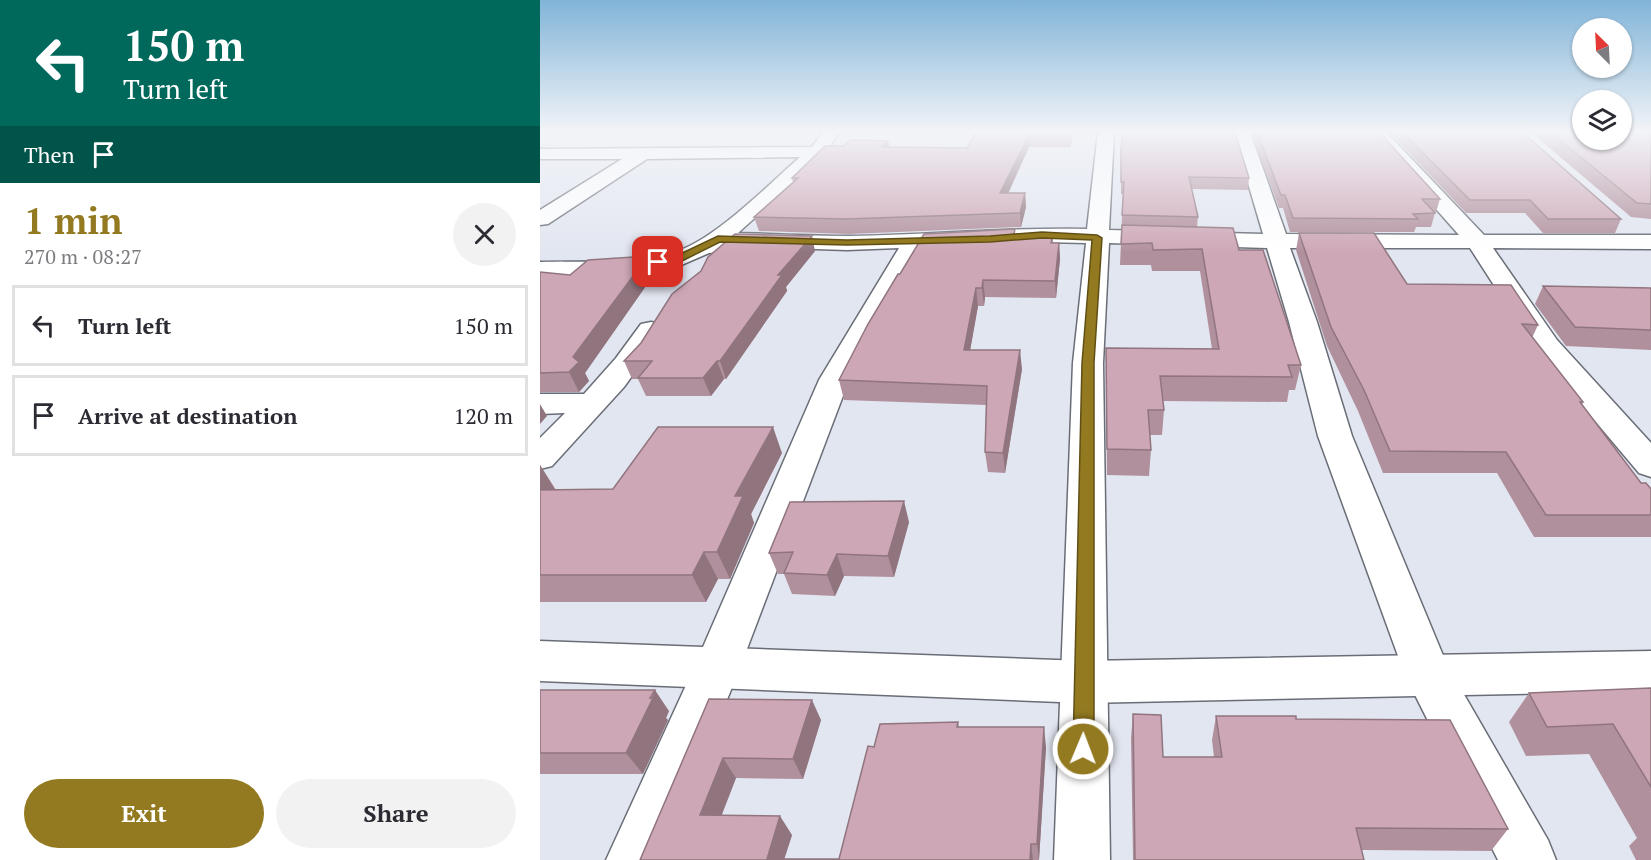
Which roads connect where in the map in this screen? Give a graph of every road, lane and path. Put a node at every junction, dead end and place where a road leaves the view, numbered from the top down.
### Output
1 (614, 172) edge
2 (794, 172) edge
3 (1103, 172) edge
4 (1254, 172) edge
5 (1413, 172) edge
6 (540, 219) edge
7 (1618, 221) edge
8 (1097, 238) junction
9 (718, 239) junction
10 (915, 240) junction
11 (1276, 241) junction
12 (1477, 241) junction
13 (1648, 245) edge
14 (540, 269) edge
15 (696, 280) edge
16 (667, 304) edge
17 (540, 404) edge
18 (593, 404) junction
19 (540, 458) edge
20 (1651, 465) edge
21 (540, 661) edge
22 (716, 669) junction
23 (1651, 671) edge
24 (1428, 675) junction
25 (1084, 682) junction
26 (634, 860) edge
27 (1082, 860) edge
28 (1528, 860) edge

1 - 6 street
2 - 9 street
3 - 8 street
4 - 11 street
5 - 12 street
7 - 13 street
8 - 10 street
8 - 11 street
8 - 25 street
9 - 10 street
9 - 14 street
9 - 15 street
10 - 22 street
11 - 12 street
11 - 24 street
12 - 13 street
12 - 20 street
16 - 18 street
17 - 18 street
18 - 19 street
21 - 22 street
22 - 25 street
22 - 26 street
23 - 24 street
24 - 25 street
24 - 28 street
25 - 27 street

